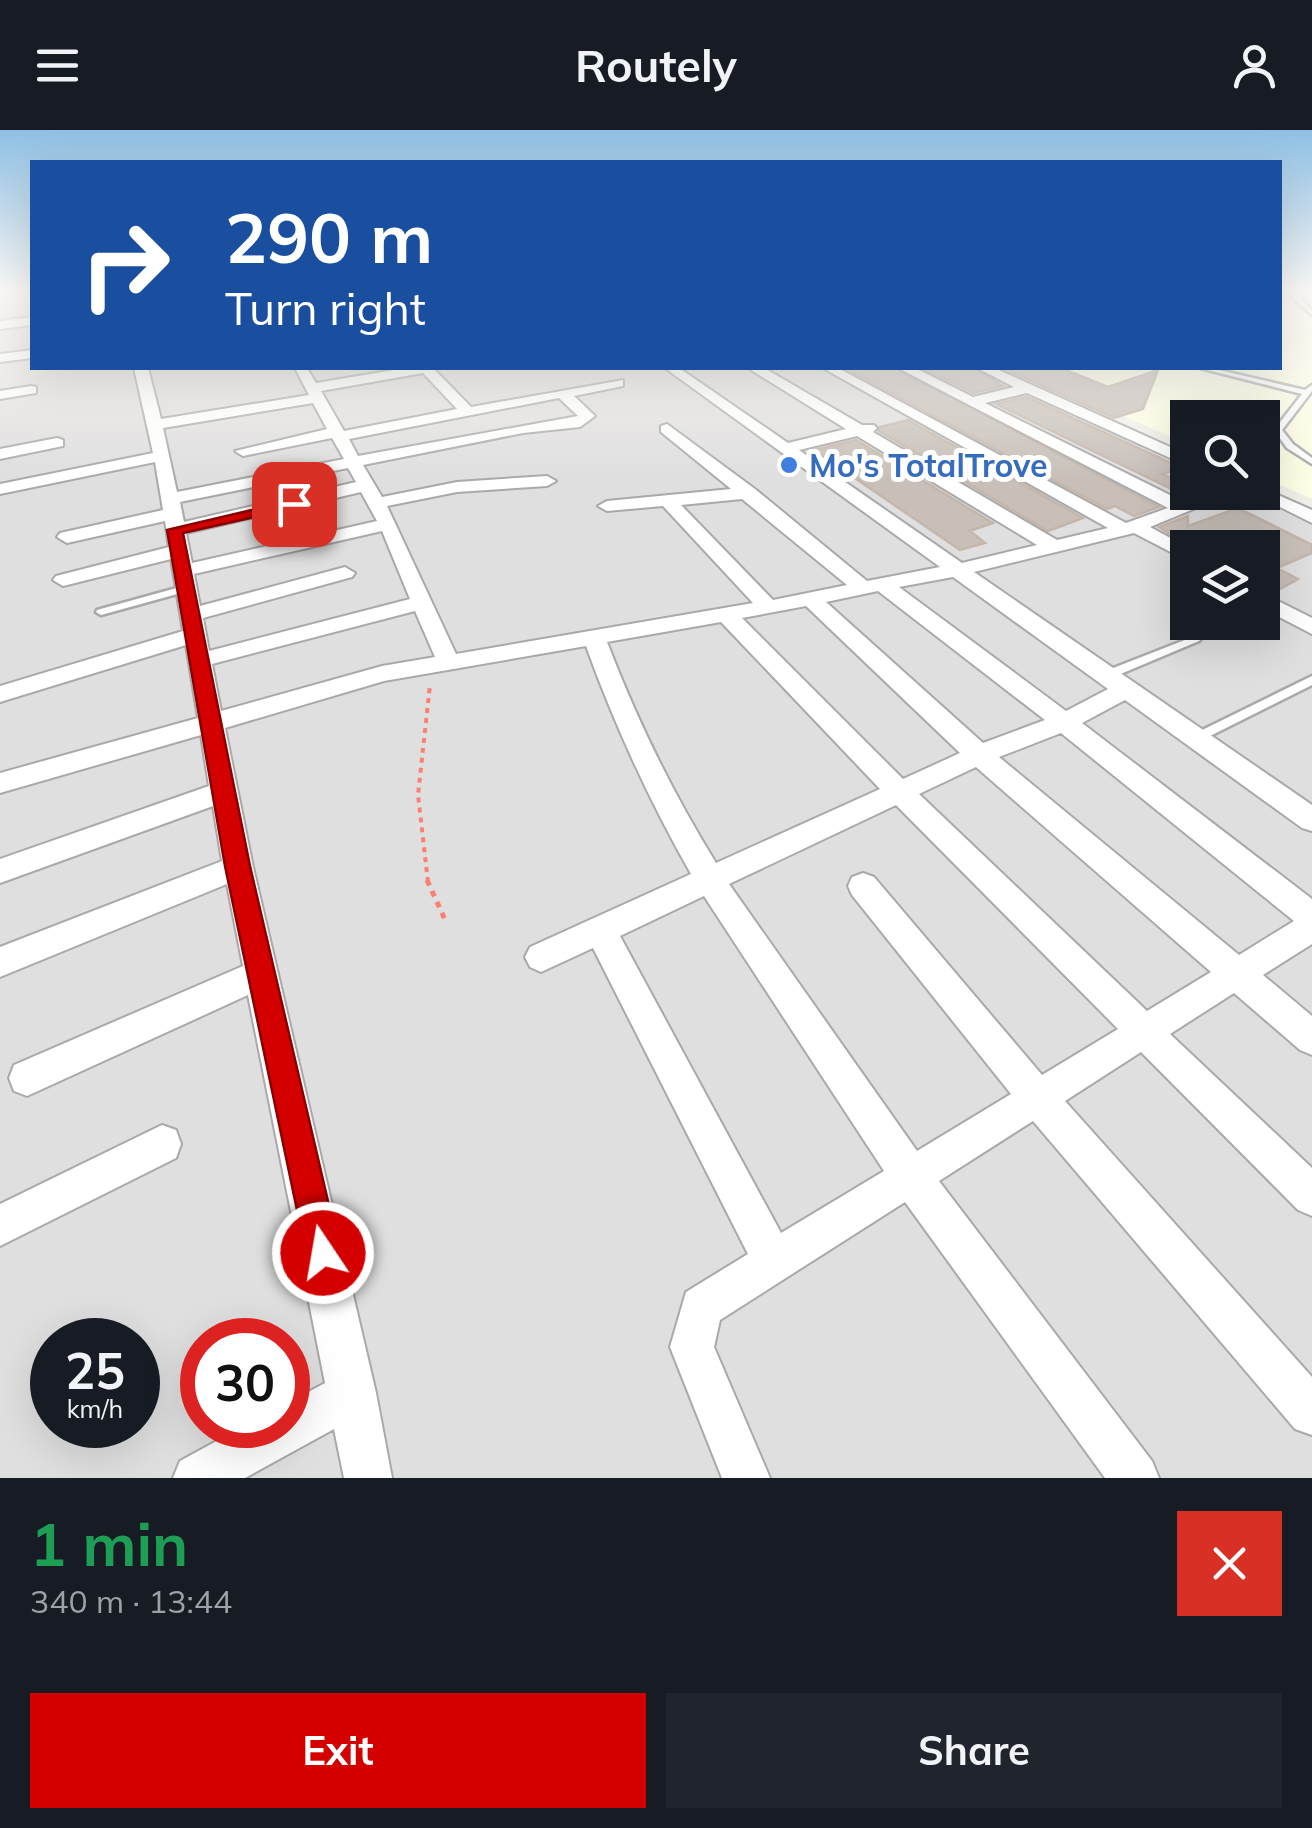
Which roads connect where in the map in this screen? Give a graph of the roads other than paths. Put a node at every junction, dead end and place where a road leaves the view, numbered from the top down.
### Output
1 (141, 370) edge
2 (302, 370) edge
3 (415, 370) edge
4 (429, 370) edge
5 (674, 370) edge
6 (757, 370) edge
7 (833, 370) edge
8 (908, 370) edge
9 (989, 370) edge
10 (1213, 370) edge
11 (365, 378) junction
12 (618, 383) dead end
13 (1030, 388) junction
14 (32, 390) dead end
15 (1308, 390) edge
16 (562, 392) junction
17 (316, 393) junction
18 (376, 393) dead end
19 (0, 395) edge
20 (972, 402) junction
21 (954, 406) dead end
22 (388, 408) dead end
23 (466, 410) junction
24 (936, 411) dead end
25 (918, 416) junction
26 (898, 420) dead end
27 (400, 422) junction
28 (155, 425) junction
29 (878, 425) dead end
30 (667, 429) dead end
31 (859, 430) junction
32 (338, 434) junction
33 (57, 443) dead end
34 (788, 448) junction
35 (243, 451) dead end
36 (1170, 452) edge
37 (0, 454) edge
38 (163, 460) junction
39 (354, 462) junction
40 (1312, 462) edge
41 (547, 481) dead end
42 (0, 488) edge
43 (749, 493) junction
44 (372, 494) junction
45 (1170, 501) edge
46 (669, 502) junction
47 (1280, 502) edge
48 (607, 506) dead end
49 (1178, 510) edge
50 (1312, 517) edge
51 (388, 524) junction
52 (1129, 528) junction
53 (67, 537) dead end
54 (1054, 547) junction
55 (1170, 547) edge
56 (958, 570) junction
57 (345, 573) dead end
58 (183, 574) junction
59 (62, 580) dead end
60 (873, 587) junction
61 (811, 599) junction
62 (424, 602) junction
63 (768, 607) junction
64 (1280, 608) edge
65 (101, 612) dead end
66 (726, 616) junction
67 (1312, 627) edge
68 (593, 636) junction
69 (1193, 640) edge
70 (442, 664) junction
71 (1312, 680) edge
72 (1117, 682) junction
73 (0, 694) edge
74 (211, 720) junction
75 (1064, 722) junction
76 (1196, 738) junction
77 (979, 755) junction
78 (0, 783) edge
79 (224, 791) junction
80 (899, 792) junction
81 (1312, 820) edge
82 (238, 866) junction
83 (0, 871) edge
84 (710, 880) junction
85 (863, 886) dead end
86 (1312, 917) edge
87 (1312, 927) edge
88 (600, 930) junction
89 (541, 958) dead end
90 (0, 962) edge
91 (262, 973) junction
92 (1238, 974) junction
93 (1144, 1032) junction
94 (1312, 1038) edge
95 (26, 1078) dead end
96 (1039, 1099) junction
97 (162, 1144) dead end
98 (912, 1178) junction
99 (1312, 1196) edge
100 (0, 1226) edge
101 (774, 1262) junction
102 (352, 1393) junction
103 (1312, 1412) edge
104 (197, 1478) edge
105 (368, 1478) edge
106 (746, 1478) edge
107 (1135, 1478) edge

1 - 28 street
2 - 17 street
3 - 11 street
4 - 23 street
5 - 34 street
6 - 31 street
7 - 25 street
8 - 20 street
9 - 13 street
10 - 15 lane
11 - 17 street
11 - 18 street
12 - 16 street
13 - 20 street
13 - 36 street
14 - 19 street
15 - 40 lane
16 - 23 street
16 - 39 street
17 - 28 street
17 - 32 street
20 - 21 street
20 - 45 street
22 - 27 street
23 - 27 street
24 - 25 street
25 - 26 street
25 - 52 street
27 - 32 street
28 - 38 street
29 - 31 street
30 - 43 street
31 - 34 street
31 - 54 street
32 - 35 street
32 - 39 street
33 - 37 street
34 - 56 street
38 - 42 street
38 - 58 street
39 - 44 street
39 - 58 street
41 - 44 street
43 - 46 street
43 - 60 street
44 - 51 street
44 - 58 street
46 - 48 street
46 - 63 street
47 - 50 street
49 - 52 street
51 - 58 street
51 - 62 street
52 - 54 street
52 - 55 street
53 - 58 street
54 - 56 street
56 - 60 street
56 - 72 street
57 - 58 street
58 - 59 street
58 - 62 street
58 - 65 lane
58 - 73 street
58 - 74 street
60 - 61 street
60 - 75 street
61 - 63 street
61 - 77 street
62 - 70 street
63 - 66 street
64 - 67 street
66 - 68 street
66 - 80 street
68 - 70 street
68 - 84 street
69 - 72 lane
70 - 74 street
71 - 76 lane
72 - 75 street
72 - 76 street
74 - 78 street
74 - 79 street
75 - 77 street
75 - 86 street
76 - 81 street
77 - 80 street
77 - 92 street
79 - 82 street
79 - 83 street
80 - 84 street
80 - 93 street
82 - 90 street
82 - 91 street
84 - 88 street
84 - 98 street
85 - 96 street
87 - 92 street
88 - 89 street
88 - 101 street
91 - 95 street
91 - 102 street
92 - 93 street
92 - 94 street
93 - 96 street
93 - 99 street
96 - 98 street
96 - 103 street
97 - 100 street
98 - 101 street
98 - 107 street
101 - 106 street
102 - 104 street
102 - 105 street

